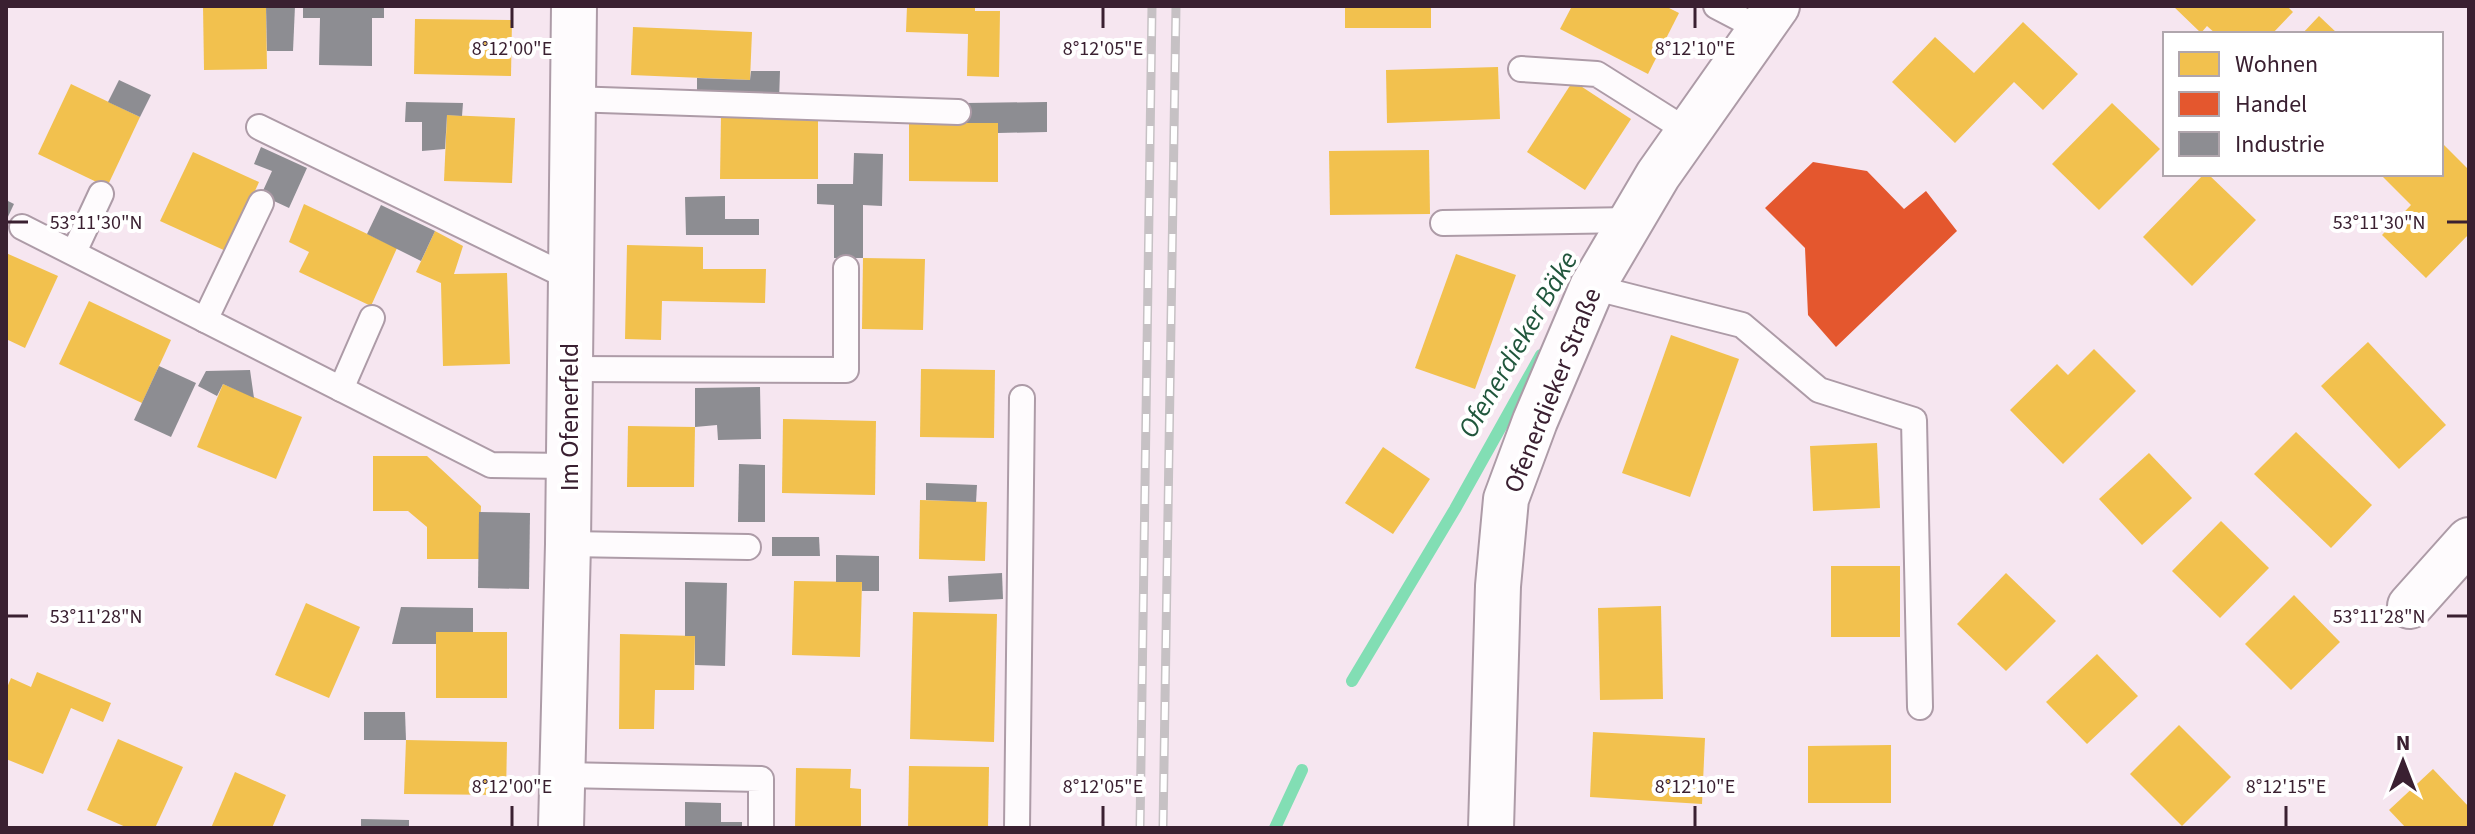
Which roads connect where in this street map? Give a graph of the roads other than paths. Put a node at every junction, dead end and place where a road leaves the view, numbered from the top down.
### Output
1 (574, 6) edge
2 (1716, 6) edge
3 (1768, 18) edge
4 (1521, 69) dead end
5 (571, 99) junction
6 (958, 112) dead end
7 (259, 127) dead end
8 (1689, 132) junction
9 (101, 194) dead end
10 (261, 203) dead end
11 (1632, 220) junction
12 (1443, 223) dead end
13 (22, 227) dead end
14 (74, 252) junction
15 (846, 268) dead end
16 (570, 278) junction
17 (1592, 287) junction
18 (372, 318) dead end
19 (205, 320) junction
20 (570, 369) junction
21 (341, 389) junction
22 (1022, 398) dead end
23 (569, 466) junction
24 (2469, 540) edge
25 (568, 544) junction
26 (748, 547) dead end
27 (2410, 606) dead end
28 (1920, 707) dead end
29 (562, 775) junction
30 (561, 828) edge
31 (761, 828) edge
32 (1017, 828) edge
33 (1491, 828) edge

1 - 5 street, Im Ofenerfeld
2 - 3 lane
3 - 8 street, Ofenerdieker Straße
4 - 8 lane
5 - 6 lane
5 - 16 street, Im Ofenerfeld
7 - 16 lane
8 - 11 street, Ofenerdieker Straße
9 - 14 lane
10 - 19 lane
11 - 12 lane
11 - 17 street, Ofenerdieker Straße
13 - 14 lane
14 - 19 lane
15 - 20 lane
16 - 20 street, Im Ofenerfeld
17 - 28 lane
17 - 33 street, Ofenerdieker Straße
18 - 21 lane
19 - 21 lane
20 - 23 street, Im Ofenerfeld
21 - 23 lane
22 - 32 lane
23 - 25 street, Im Ofenerfeld
24 - 27 street
25 - 26 lane
25 - 29 street, Im Ofenerfeld
29 - 30 street, Im Ofenerfeld
29 - 31 lane

